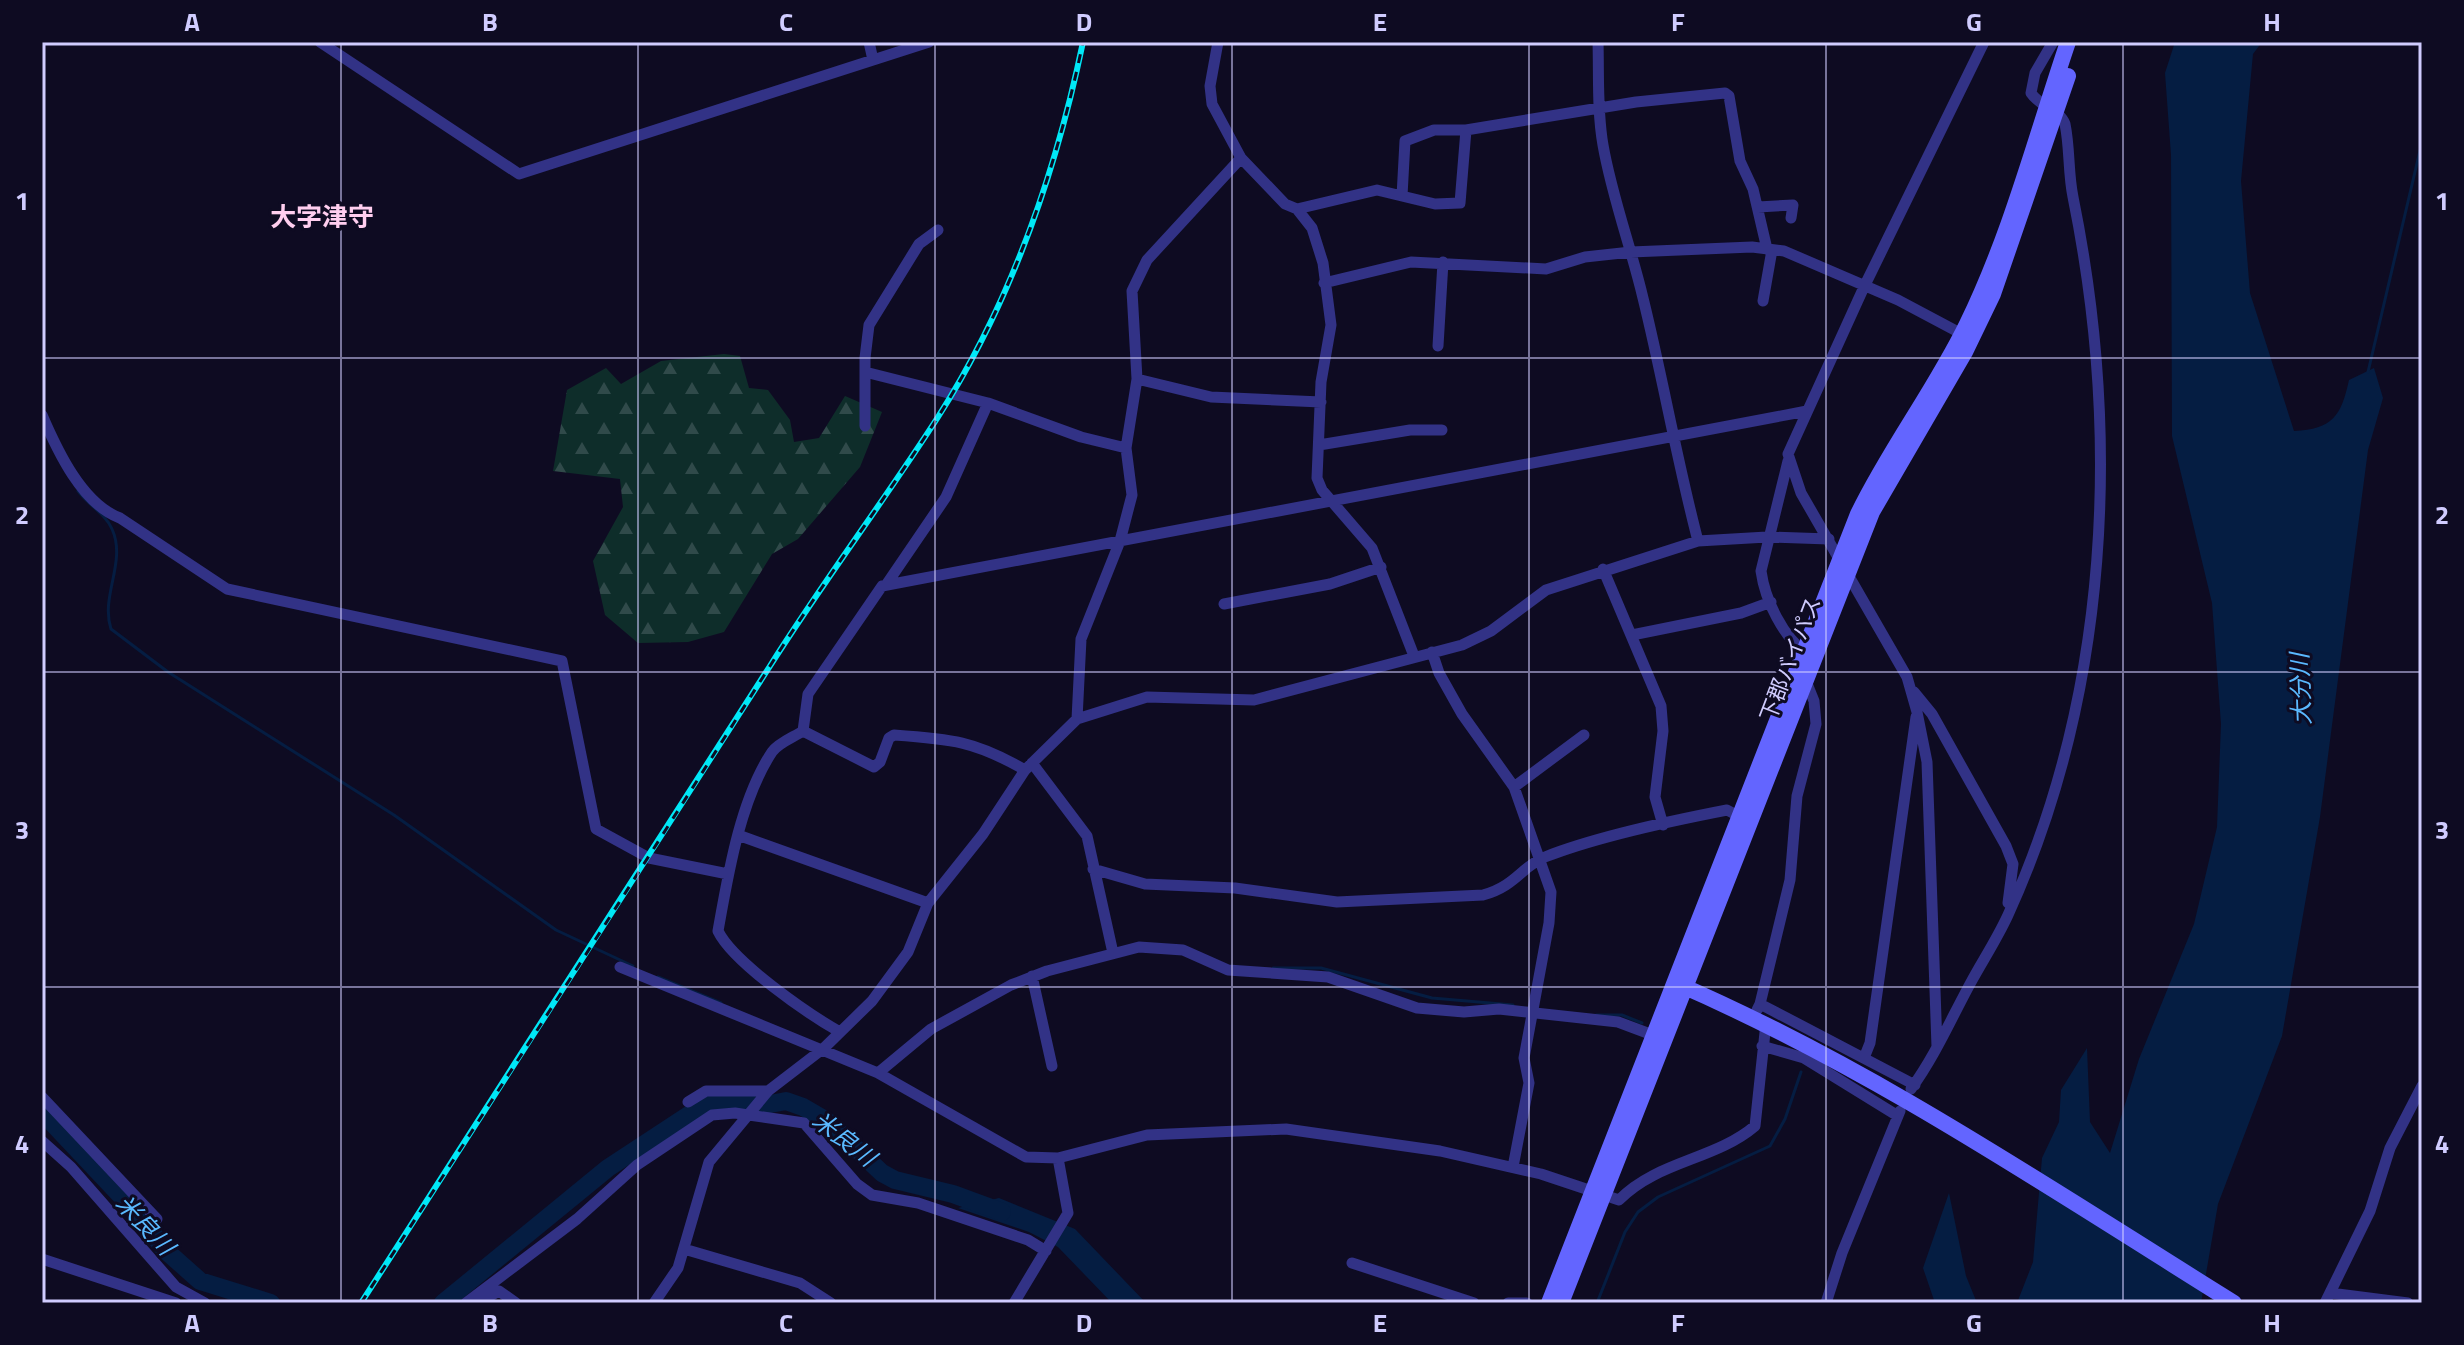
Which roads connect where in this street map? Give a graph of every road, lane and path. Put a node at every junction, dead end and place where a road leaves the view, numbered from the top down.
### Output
1 (320, 42) edge
2 (869, 42) edge
3 (929, 42) edge
4 (1218, 42) edge
5 (1598, 42) edge
6 (1984, 42) edge
7 (2053, 42) edge
8 (2068, 42) edge
9 (2079, 42) edge
10 (873, 60) junction
11 (1599, 108) junction
12 (2051, 110) junction
13 (1466, 130) junction
14 (1241, 158) junction
15 (1402, 196) junction
16 (1758, 207) junction
17 (1297, 209) junction
18 (1791, 218) dead end
19 (938, 230) dead end
20 (1769, 249) junction
21 (1631, 252) junction
22 (1443, 262) junction
23 (1324, 283) junction
24 (1864, 287) junction
25 (1763, 301) dead end
26 (1962, 334) junction
27 (1438, 346) dead end
28 (865, 372) junction
29 (1137, 379) junction
30 (1321, 402) junction
31 (988, 403) junction
32 (1807, 411) junction
33 (42, 415) edge
34 (865, 426) dead end
35 (1442, 430) dead end
36 (1671, 437) junction
37 (1319, 445) junction
38 (1126, 448) junction
39 (1788, 460) junction
40 (1332, 501) junction
41 (1767, 537) junction
42 (1829, 539) junction
43 (1120, 541) junction
44 (1698, 541) junction
45 (1844, 566) junction
46 (1381, 567) junction
47 (1603, 569) junction
48 (886, 585) junction
49 (1771, 602) junction
50 (1224, 604) dead end
51 (1632, 635) junction
52 (1432, 652) junction
53 (1809, 655) junction
54 (1414, 656) junction
55 (1806, 681) junction
56 (1909, 685) junction
57 (1917, 712) junction
58 (1077, 719) junction
59 (803, 731) junction
60 (1584, 735) dead end
61 (1029, 767) junction
62 (1514, 787) junction
63 (1745, 819) junction
64 (1663, 825) junction
65 (738, 835) junction
66 (1540, 859) junction
67 (1093, 869) junction
68 (728, 874) junction
69 (928, 903) junction
70 (2009, 914) junction
71 (1113, 953) junction
72 (620, 967) dead end
73 (1032, 976) junction
74 (1680, 984) junction
75 (1532, 1009) junction
76 (1760, 1015) junction
77 (840, 1032) junction
78 (1659, 1037) junction
79 (1762, 1046) junction
80 (824, 1048) junction
81 (1937, 1048) junction
82 (1864, 1058) junction
83 (1052, 1066) dead end
84 (878, 1073) junction
85 (2422, 1086) edge
86 (768, 1091) junction
87 (42, 1097) edge
88 (688, 1102) dead end
89 (745, 1116) junction
90 (42, 1141) edge
91 (1058, 1158) junction
92 (1513, 1167) junction
93 (1598, 1193) junction
94 (157, 1219) dead end
95 (684, 1249) junction
96 (1046, 1251) junction
97 (42, 1259) edge
98 (1352, 1263) dead end
99 (2328, 1298) edge
100 (176, 1303) edge
101 (205, 1303) edge
102 (466, 1303) edge
103 (478, 1303) edge
104 (516, 1303) edge
105 (654, 1303) edge
106 (831, 1303) edge
107 (1014, 1303) edge
108 (1474, 1303) edge
109 (1508, 1303) edge
110 (1527, 1303) edge
111 (1549, 1303) edge
112 (1561, 1303) edge
113 (1826, 1303) edge
114 (2234, 1303) edge
115 (2408, 1303) edge

1 - 10 street
2 - 10 street
3 - 10 street
4 - 14 street
5 - 11 street
6 - 24 street
7 - 12 street
8 - 12 street
9 - 12 street
11 - 13 street
11 - 16 street
11 - 21 street
12 - 26 street
12 - 45 street
12 - 70 street
13 - 15 street
13 - 15 street
14 - 17 street
14 - 29 street
15 - 17 street
16 - 18 street
16 - 20 street
17 - 23 street
19 - 28 street
20 - 21 street
20 - 24 street
20 - 25 street
21 - 22 street
21 - 36 street
22 - 23 street
22 - 27 street
23 - 30 street
24 - 26 street
24 - 32 street
26 - 45 street
28 - 31 street
28 - 34 street
29 - 30 street
29 - 38 street
30 - 37 street
31 - 38 street
31 - 48 street
32 - 36 street
32 - 39 street
33 - 68 street
35 - 37 street
36 - 40 street
36 - 44 street
37 - 40 street
38 - 43 street
39 - 41 street
39 - 42 street
40 - 43 street
40 - 46 street
41 - 42 street
41 - 44 street
41 - 49 street
42 - 45 street
43 - 48 street
43 - 58 street
44 - 47 street
45 - 53 street
45 - 56 street
46 - 50 street
46 - 54 street
47 - 51 street
47 - 52 street
48 - 59 street
49 - 51 street
49 - 53 street
51 - 64 street
52 - 54 street
52 - 62 street
53 - 55 street, 下郡バイパス
53 - 63 street
54 - 58 street
55 - 63 street, 下郡バイパス
55 - 76 street
56 - 57 street
56 - 70 street
57 - 81 street
57 - 82 street
58 - 61 street
59 - 61 street
59 - 65 street
60 - 62 street
61 - 67 street
61 - 69 street
62 - 66 street
63 - 64 street
63 - 74 street
64 - 66 street
65 - 68 street
65 - 69 street
66 - 67 street
66 - 75 street
67 - 71 street
68 - 77 street
69 - 77 street
70 - 81 street
71 - 73 street
71 - 75 street
72 - 80 street
73 - 83 street
73 - 84 street
74 - 76 street
74 - 78 street
75 - 78 street
75 - 92 street
76 - 79 street
76 - 82 street
76 - 114 street
77 - 80 street
78 - 93 street
79 - 93 street
79 - 113 street
80 - 84 street
80 - 86 street
81 - 82 street
84 - 91 street
85 - 99 street
86 - 88 street
86 - 89 street
87 - 94 street
89 - 95 street
89 - 96 street
89 - 102 street
90 - 101 street
91 - 92 street
91 - 96 street
92 - 93 street
93 - 111 street
93 - 112 street
95 - 105 street
95 - 106 street
96 - 107 street
97 - 100 street
98 - 108 street
99 - 115 street
103 - 104 street
109 - 110 street

